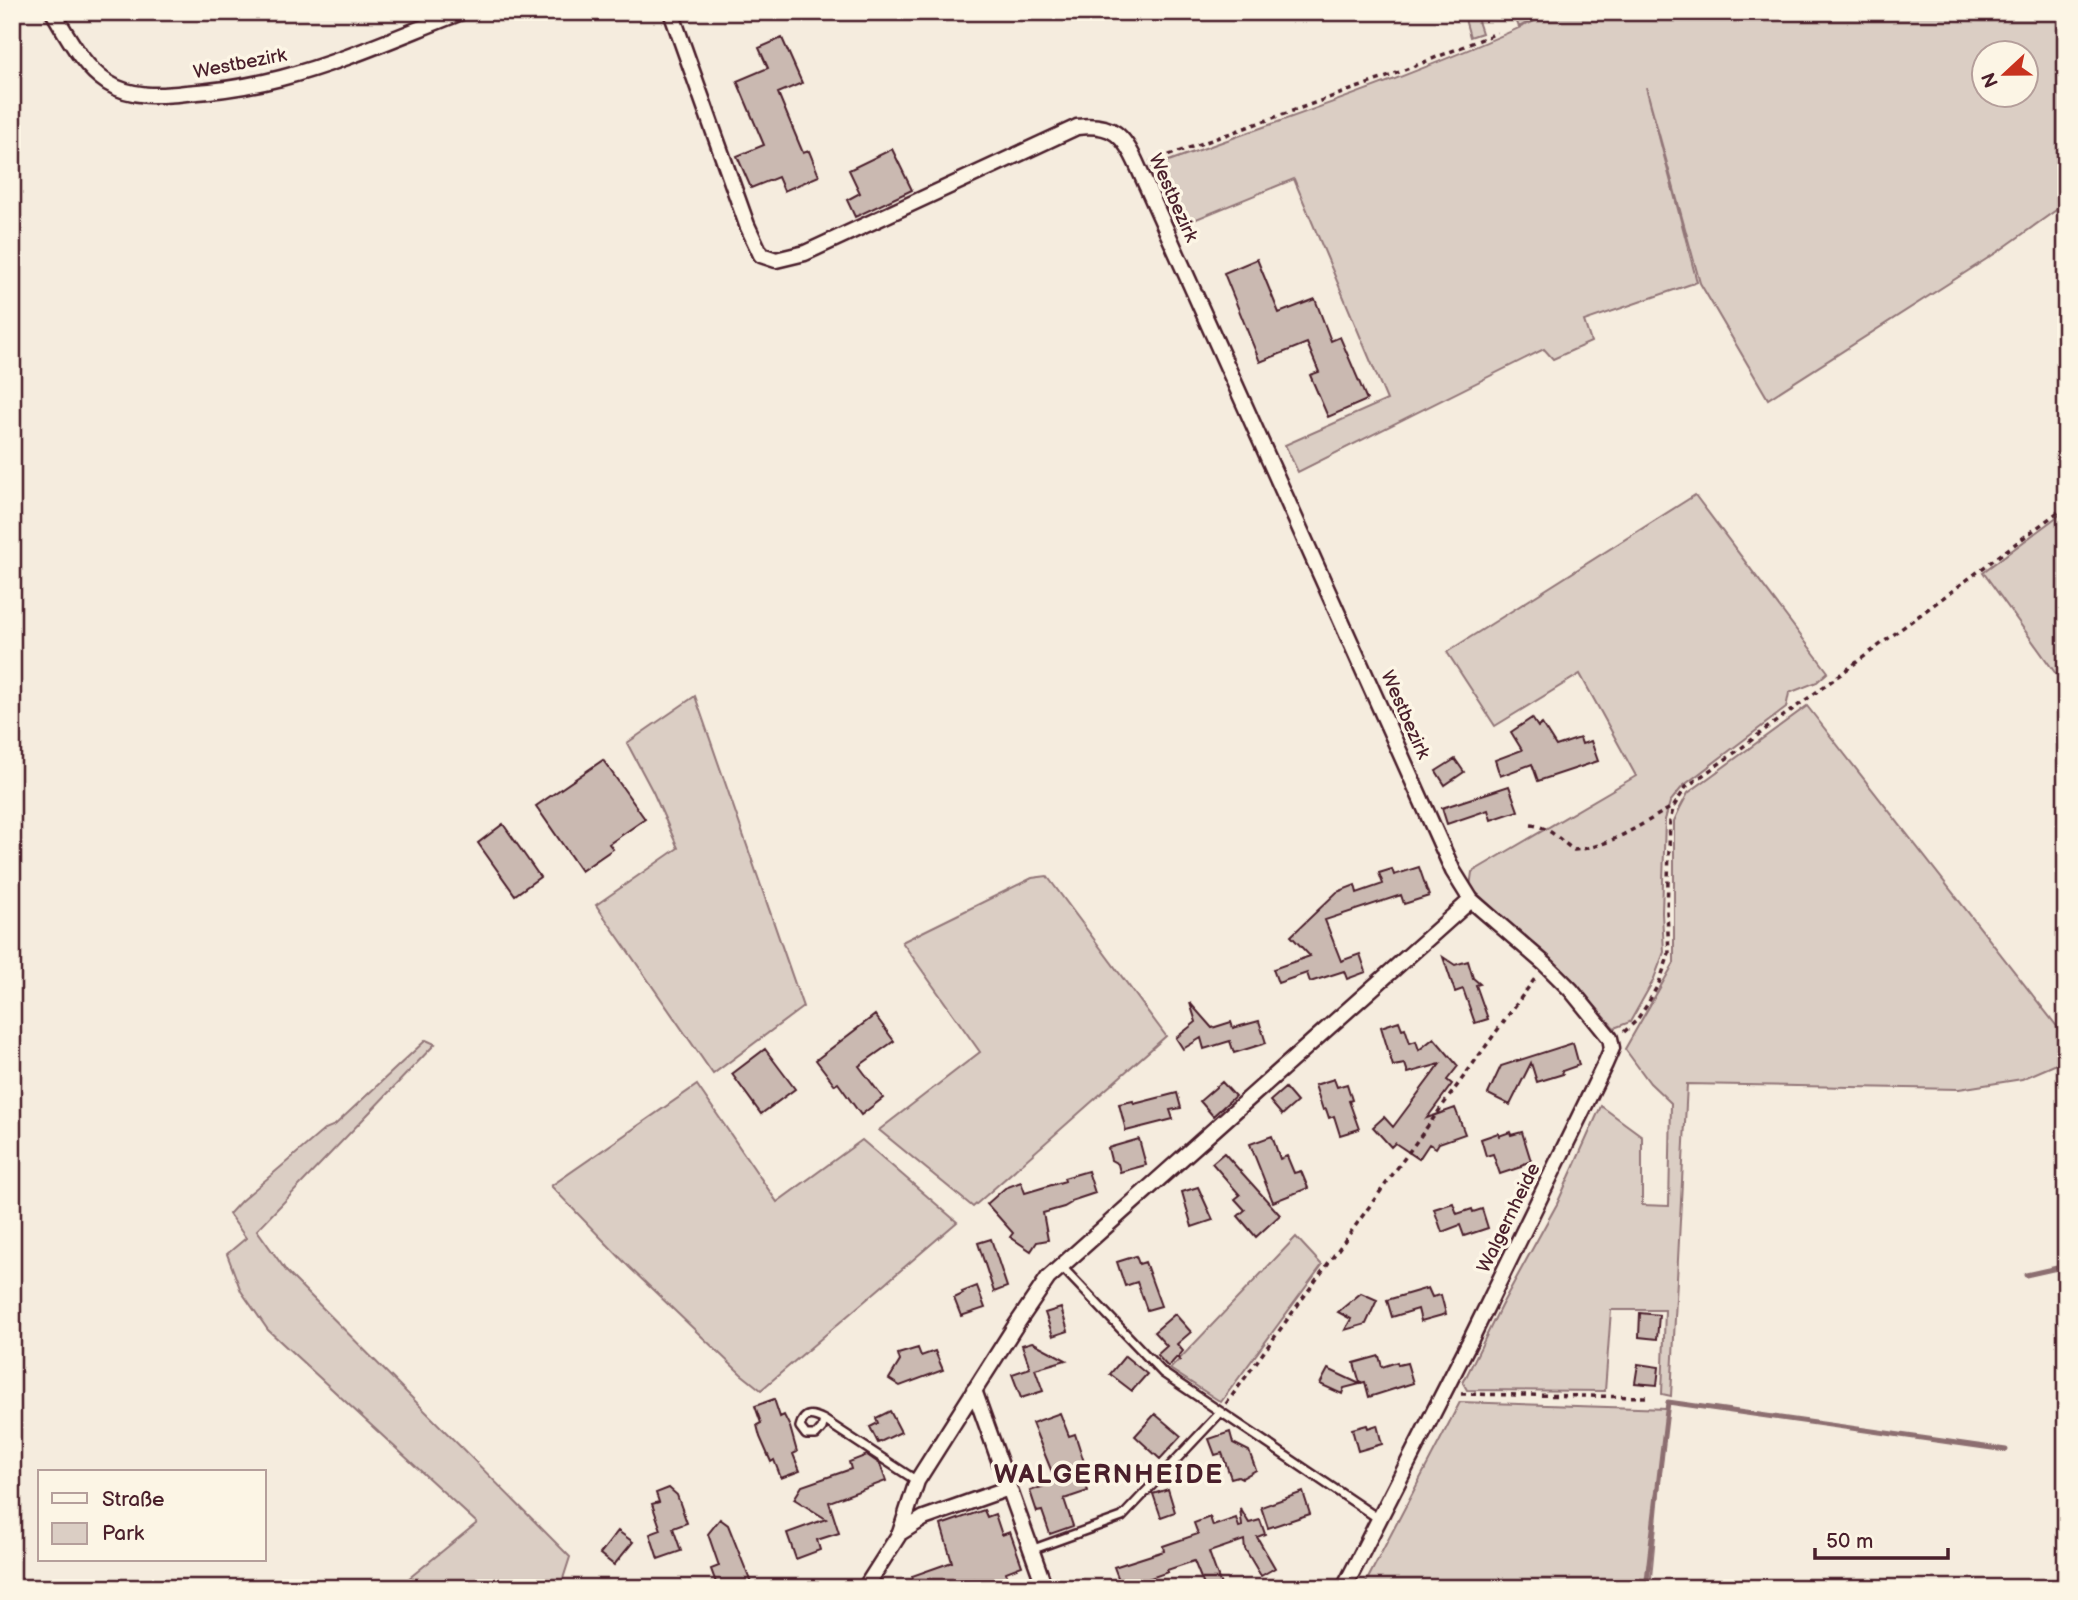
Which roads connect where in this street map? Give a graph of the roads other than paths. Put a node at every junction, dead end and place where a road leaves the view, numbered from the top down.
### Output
1 (52, 12) edge
2 (462, 12) edge
3 (671, 12) edge
4 (1471, 900) junction
5 (1061, 1266) junction
6 (974, 1390) junction
7 (1221, 1412) junction
8 (824, 1420) dead end
9 (917, 1480) junction
10 (1009, 1488) junction
11 (1379, 1520) junction
12 (900, 1533) junction
13 (1031, 1550) junction
14 (865, 1588) edge
15 (1045, 1588) edge
16 (1344, 1588) edge

1 - 2 street, Westbezirk
3 - 4 street, Westbezirk
4 - 5 street
4 - 11 street, Walgernheide
5 - 6 street
5 - 7 lane
6 - 9 street
6 - 10 street
7 - 11 lane
7 - 13 lane
8 - 9 lane
9 - 12 street
10 - 12 street
10 - 13 street
11 - 16 street, Walgernheide
12 - 14 street
13 - 15 street

